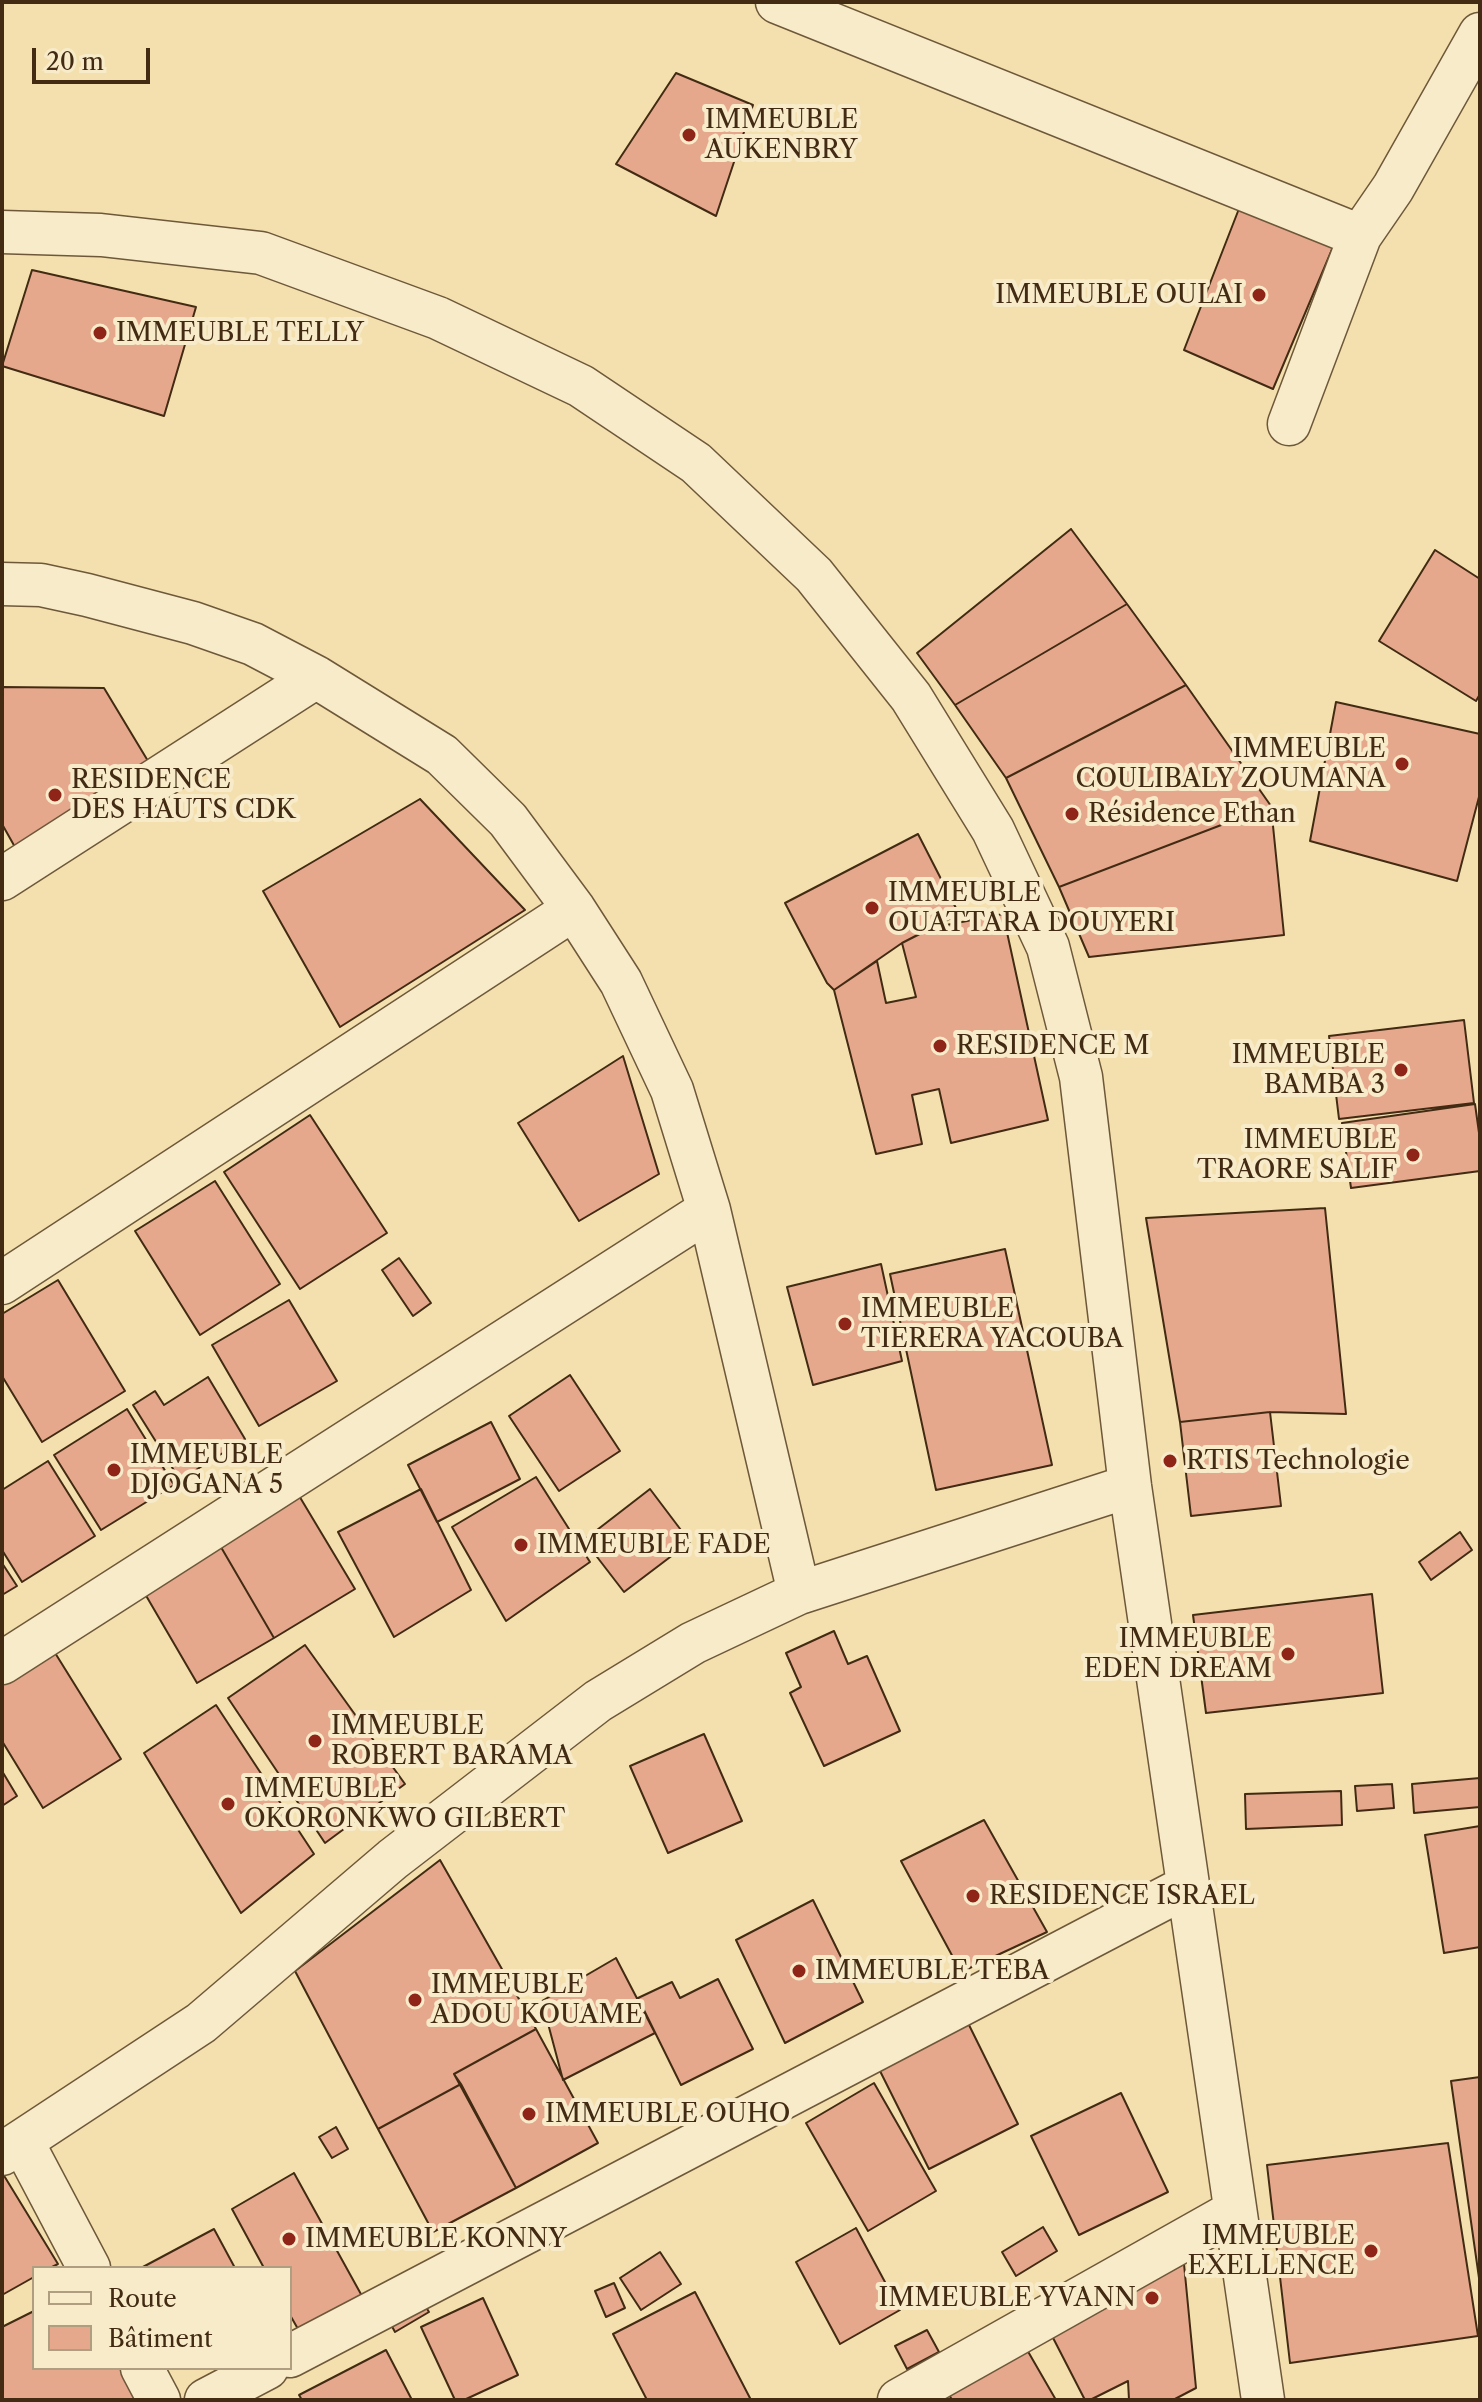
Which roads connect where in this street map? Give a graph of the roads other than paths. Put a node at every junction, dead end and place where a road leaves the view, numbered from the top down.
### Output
1 (777, 2) edge
2 (1480, 34) edge
3 (2, 232) edge
4 (1360, 236) junction
5 (1289, 424) dead end
6 (2, 584) edge
7 (316, 677) junction
8 (2, 879) edge
9 (574, 909) junction
10 (709, 1210) junction
11 (2, 1283) edge
12 (1130, 1486) junction
13 (799, 1593) junction
14 (2, 1663) edge
15 (1188, 1886) junction
16 (12, 2148) edge
17 (1235, 2211) junction
18 (88, 2266) edge
19 (292, 2355) edge
20 (143, 2370) edge
21 (263, 2370) edge
22 (159, 2400) edge
23 (206, 2400) edge
24 (899, 2400) edge
25 (1263, 2400) edge

1 - 4 street
2 - 4 street
3 - 12 street
4 - 5 street
6 - 7 street
7 - 8 street
7 - 9 street
9 - 10 street
9 - 11 street
10 - 13 street
10 - 14 street
12 - 13 street
12 - 15 street
13 - 16 street
15 - 17 street
15 - 19 street
16 - 18 street
17 - 24 street
17 - 25 street
20 - 22 street
21 - 23 street

